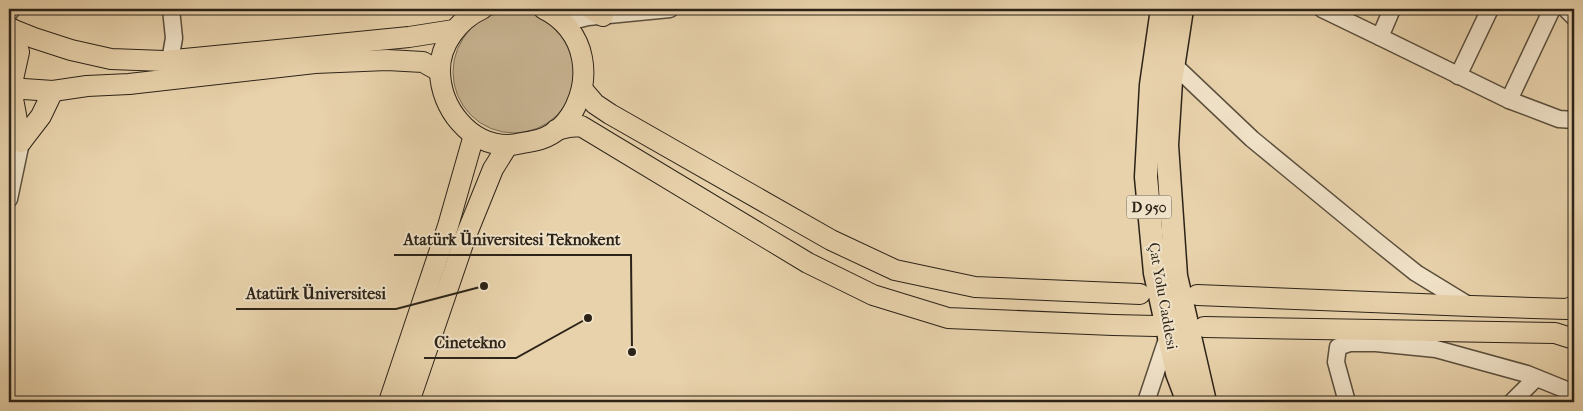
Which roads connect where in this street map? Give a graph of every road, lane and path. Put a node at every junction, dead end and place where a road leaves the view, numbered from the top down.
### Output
1 (12, 9) edge
2 (170, 9) edge
3 (482, 9) edge
4 (670, 9) edge
5 (1162, 9) edge
6 (1182, 9) edge
7 (1322, 9) edge
8 (1392, 9) edge
9 (1490, 9) edge
10 (1552, 9) edge
11 (1566, 9) edge
12 (597, 12) edge
13 (553, 13) edge
14 (1574, 17) edge
15 (10, 22) edge
16 (454, 30) junction
17 (1380, 37) junction
18 (170, 61) junction
19 (1174, 65) junction
20 (440, 71) junction
21 (1458, 76) junction
22 (10, 88) edge
23 (582, 90) junction
24 (53, 91) junction
25 (1509, 100) junction
26 (1574, 120) edge
27 (556, 130) junction
28 (15, 135) edge
29 (474, 135) junction
30 (508, 146) junction
31 (9, 199) edge
32 (1140, 294) dead end
33 (1197, 295) dead end
34 (1471, 306) junction
35 (1574, 306) edge
36 (1204, 327) dead end
37 (1162, 330) junction
38 (1574, 339) edge
39 (1536, 378) junction
40 (1202, 392) edge
41 (1574, 396) edge
42 (389, 402) edge
43 (409, 402) edge
44 (1146, 402) edge
45 (1188, 402) edge
46 (1212, 402) edge
47 (1347, 402) edge
48 (1512, 402) edge

1 - 15 street
2 - 18 street
3 - 16 main road
4 - 12 street
5 - 37 highway, Çat Yolu Caddesi / D 950
6 - 19 highway, Çat Yolu Caddesi / D 950
7 - 17 street
8 - 17 street
9 - 21 street
10 - 25 street
11 - 14 street
12 - 13 street
13 - 23 main road
15 - 18 main road
15 - 22 main road
16 - 18 main road
16 - 20 main road
17 - 21 street
19 - 34 street
19 - 40 highway, Çat Yolu Caddesi / D 950
20 - 24 main road
20 - 29 main road
21 - 25 street
22 - 24 main road
22 - 28 main road
23 - 27 main road
23 - 32 main road
24 - 28 main road
25 - 26 street
27 - 30 main road
27 - 37 main road
28 - 31 street
29 - 30 main road
29 - 42 main road
30 - 43 main road
33 - 34 main road
34 - 35 main road
36 - 38 main road
37 - 44 street
37 - 45 highway, Çat Yolu Caddesi / D 950
39 - 41 street
39 - 47 street
39 - 48 street
40 - 46 highway, Çat Yolu Caddesi

